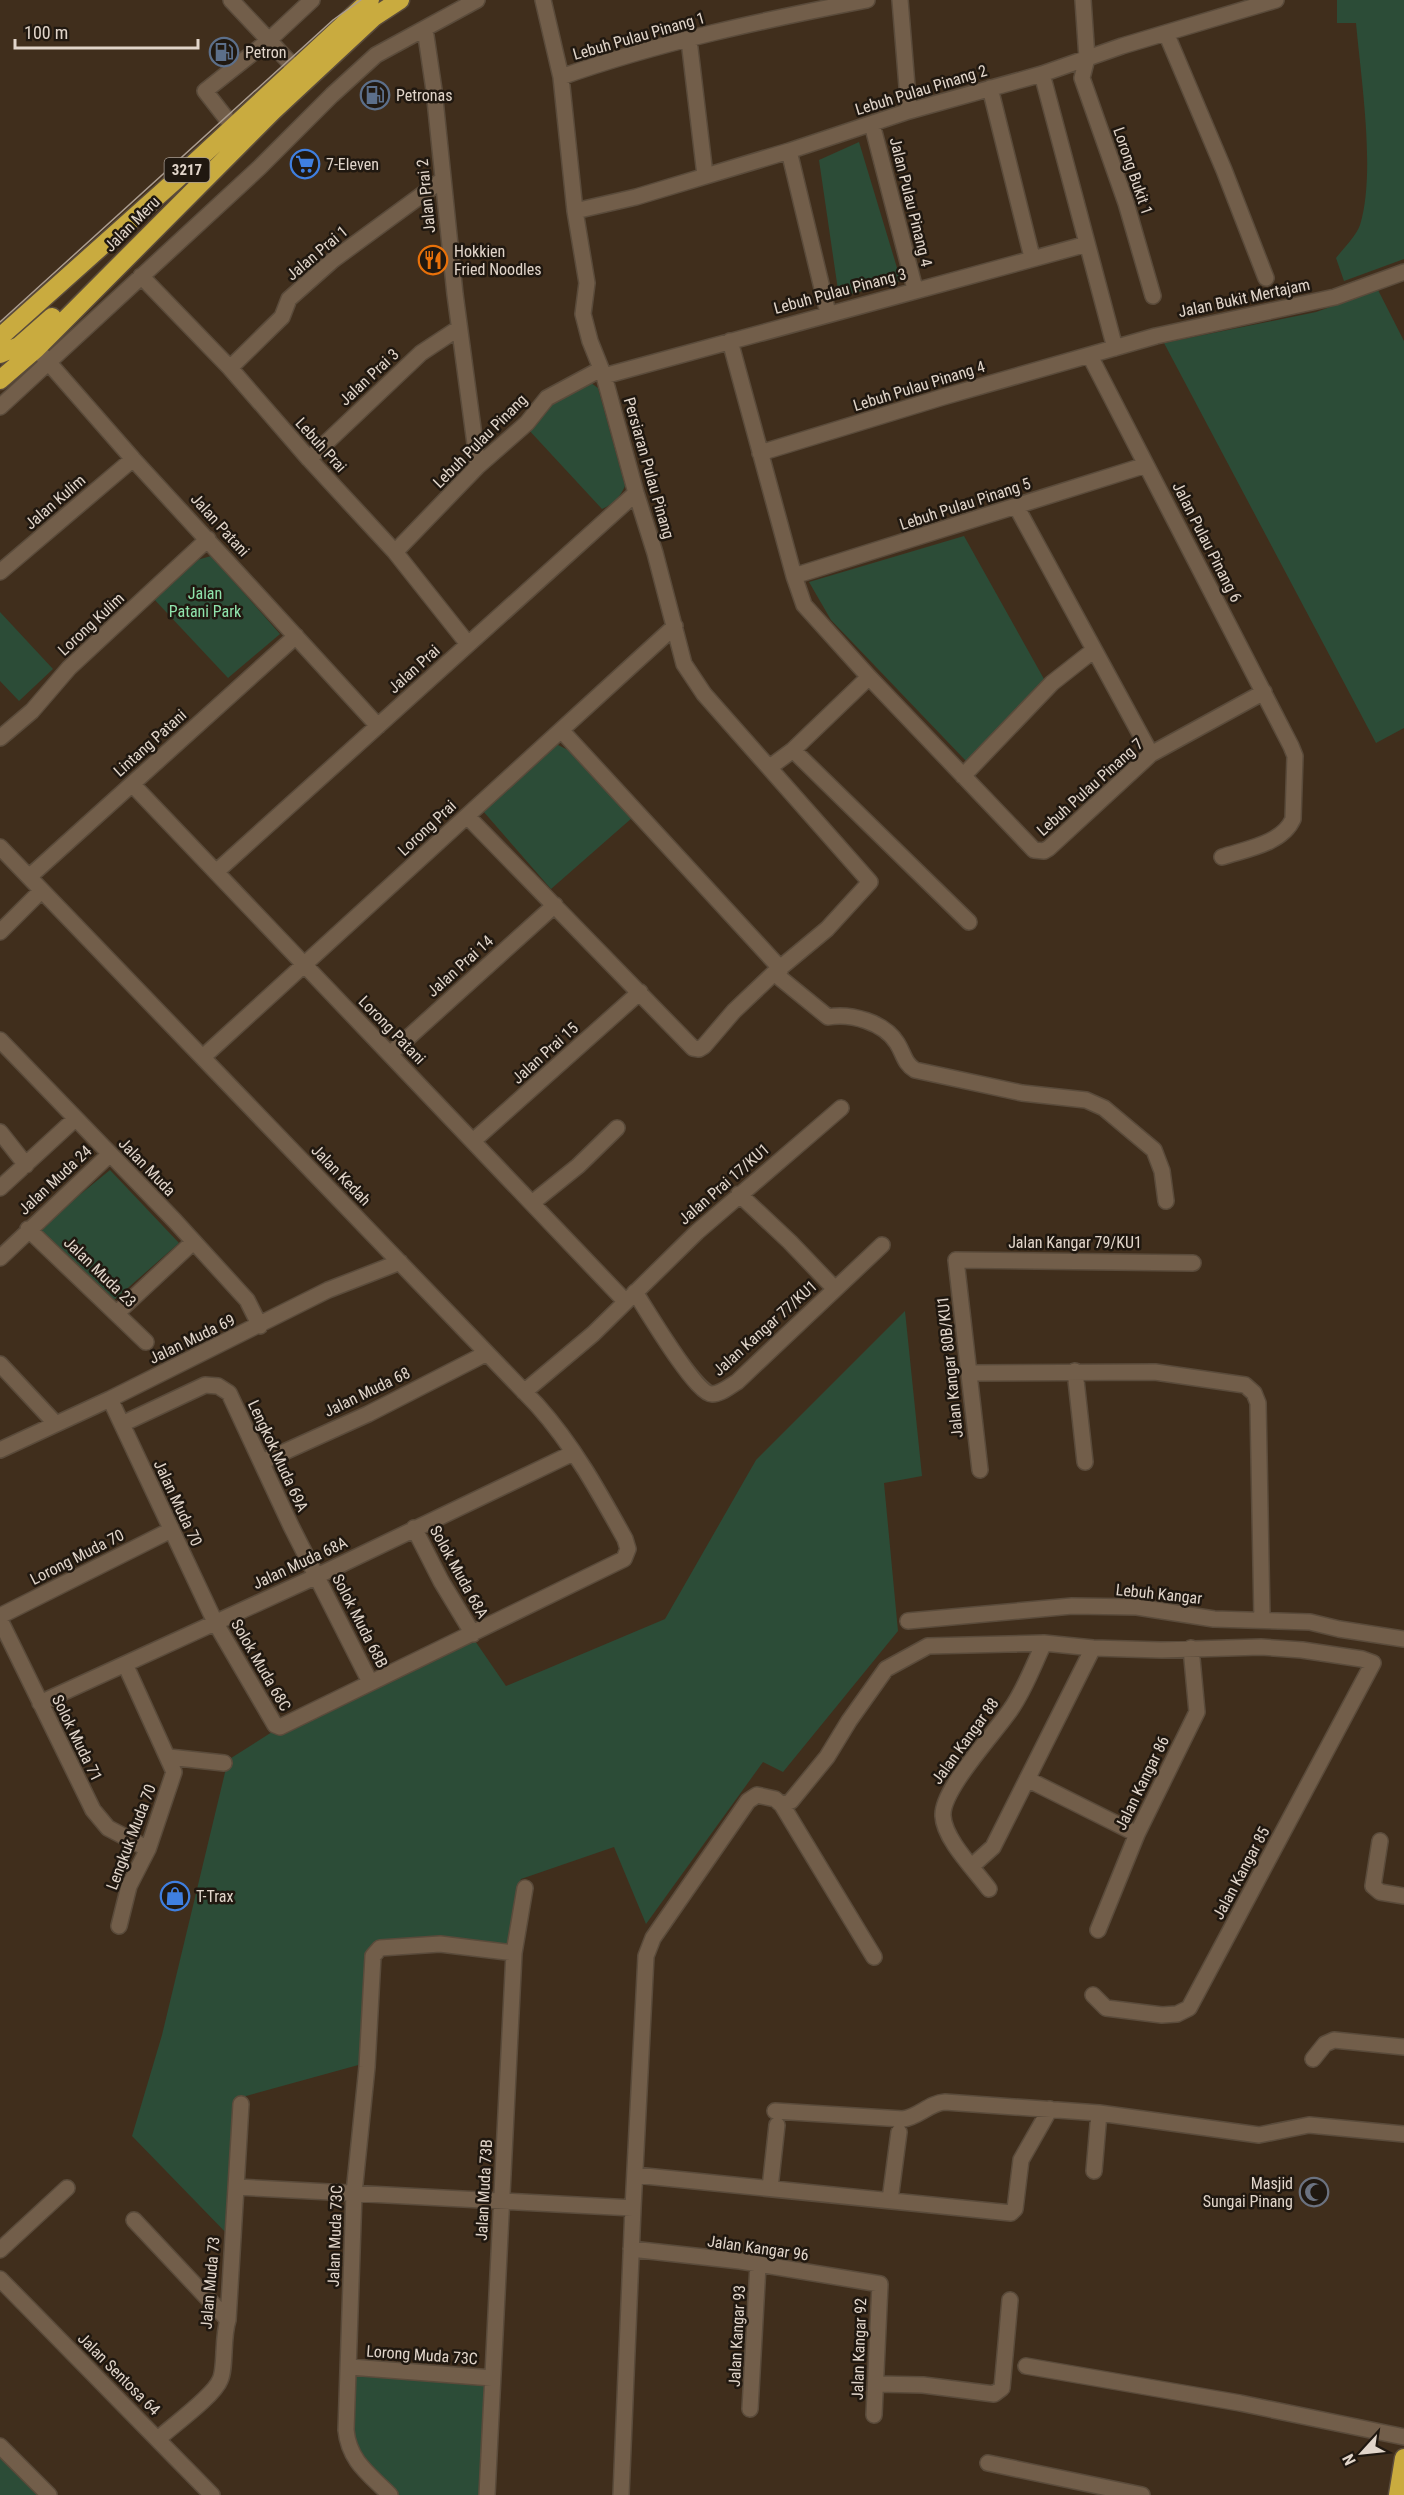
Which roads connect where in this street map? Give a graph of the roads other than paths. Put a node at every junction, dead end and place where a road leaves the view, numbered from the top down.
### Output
1 (231, 0) edge
2 (312, 0) edge
3 (370, 0) edge
4 (400, 0) edge
5 (477, 0) edge
6 (543, 0) edge
7 (867, 0) edge
8 (900, 0) edge
9 (1083, 0) edge
10 (1276, 0) edge
11 (425, 29) junction
12 (1166, 33) junction
13 (689, 40) junction
14 (268, 41) junction
15 (1087, 58) junction
16 (295, 68) junction
17 (1042, 74) junction
18 (561, 76) junction
19 (990, 88) junction
20 (909, 111) junction
21 (872, 124) junction
22 (233, 127) junction
23 (789, 151) junction
24 (705, 175) junction
25 (442, 180) junction
26 (575, 211) junction
27 (167, 216) junction
28 (188, 234) junction
29 (1086, 244) junction
30 (133, 252) junction
31 (1032, 257) junction
32 (1404, 272) edge
33 (141, 276) junction
34 (1266, 278) dead end
35 (915, 289) junction
36 (1154, 296) dead end
37 (828, 313) junction
38 (459, 328) junction
39 (0, 337) edge
40 (730, 340) junction
41 (1115, 348) junction
42 (36, 349) junction
43 (0, 354) edge
44 (1090, 356) junction
45 (48, 363) junction
46 (230, 368) junction
47 (602, 372) junction
48 (0, 380) edge
49 (0, 407) edge
50 (760, 453) junction
51 (133, 459) junction
52 (309, 459) junction
53 (1146, 465) junction
54 (478, 466) junction
55 (636, 492) junction
56 (1017, 506) junction
57 (208, 539) junction
58 (394, 552) junction
59 (0, 572) edge
60 (794, 576) junction
61 (675, 626) junction
62 (296, 636) junction
63 (468, 644) junction
64 (1094, 651) junction
65 (869, 676) junction
66 (1264, 692) junction
67 (378, 726) junction
68 (561, 730) junction
69 (0, 738) edge
70 (793, 750) junction
71 (1150, 754) junction
72 (771, 768) junction
73 (963, 776) junction
74 (132, 784) junction
75 (467, 816) junction
76 (0, 847) edge
77 (1222, 857) dead end
78 (216, 872) junction
79 (29, 878) junction
80 (41, 891) junction
81 (555, 905) junction
82 (969, 922) dead end
83 (0, 932) edge
84 (304, 964) junction
85 (777, 971) junction
86 (640, 992) junction
87 (0, 1040) edge
88 (390, 1054) junction
89 (203, 1058) junction
90 (841, 1108) dead end
91 (75, 1119) junction
92 (617, 1128) dead end
93 (0, 1132) edge
94 (473, 1141) junction
95 (110, 1154) junction
96 (26, 1165) junction
97 (0, 1188) edge
98 (739, 1194) junction
99 (1166, 1201) dead end
100 (532, 1203) junction
101 (28, 1229) junction
102 (192, 1242) junction
103 (882, 1245) dead end
104 (0, 1258) edge
105 (956, 1260) joint
106 (400, 1263) junction
107 (1193, 1263) dead end
108 (835, 1289) junction
109 (630, 1296) junction
110 (117, 1313) junction
111 (260, 1326) junction
112 (146, 1342) dead end
113 (488, 1353) junction
114 (0, 1364) edge
115 (1075, 1371) junction
116 (970, 1373) junction
117 (524, 1392) junction
118 (110, 1399) junction
119 (56, 1424) junction
120 (122, 1424) junction
121 (0, 1450) edge
122 (573, 1453) junction
123 (262, 1462) junction
124 (1085, 1462) dead end
125 (980, 1470) dead end
126 (414, 1528) junction
127 (171, 1530) junction
128 (317, 1576) junction
129 (0, 1618) edge
130 (1262, 1619) junction
131 (908, 1621) dead end
132 (215, 1622) junction
133 (473, 1634) junction
134 (1372, 1634) junction
135 (1404, 1639) edge
136 (1044, 1643) junction
137 (1093, 1648) junction
138 (1191, 1648) junction
139 (125, 1664) junction
140 (1374, 1664) junction
141 (370, 1682) junction
142 (40, 1703) junction
143 (169, 1757) junction
144 (224, 1763) dead end
145 (1028, 1779) junction
146 (782, 1805) junction
147 (1137, 1834) junction
148 (1380, 1841) dead end
149 (148, 1849) junction
150 (972, 1866) junction
151 (525, 1888) dead end
152 (989, 1889) dead end
153 (1404, 1896) edge
154 (119, 1926) dead end
155 (1098, 1930) dead end
156 (514, 1953) junction
157 (874, 1957) dead end
158 (1093, 1995) dead end
159 (1404, 2047) edge
160 (1312, 2059) dead end
161 (241, 2104) dead end
162 (1050, 2109) junction
163 (1099, 2114) junction
164 (899, 2132) dead end
165 (1404, 2134) edge
166 (1094, 2171) dead end
167 (635, 2175) junction
168 (237, 2187) junction
169 (68, 2188) dead end
170 (770, 2188) junction
171 (354, 2193) junction
172 (890, 2200) junction
173 (502, 2201) junction
174 (633, 2208) junction
175 (134, 2220) dead end
176 (631, 2249) junction
177 (0, 2250) edge
178 (758, 2265) junction
179 (0, 2279) edge
180 (880, 2284) joint
181 (1010, 2300) dead end
182 (228, 2320) junction
183 (1026, 2366) dead end
184 (350, 2367) junction
185 (492, 2378) junction
186 (877, 2384) junction
187 (750, 2409) dead end
188 (874, 2415) dead end
189 (1404, 2437) edge
190 (158, 2439) junction
191 (0, 2446) edge
192 (1404, 2458) edge
193 (988, 2463) dead end
194 (49, 2495) edge
195 (212, 2495) edge
196 (390, 2495) edge
197 (487, 2495) edge
198 (621, 2495) edge
199 (1142, 2495) edge
200 (1398, 2495) edge

1 - 14 street
2 - 14 street
3 - 16 highway, Jalan Meru / 3217
4 - 27 highway, Jalan Meru / 3217
5 - 11 street
6 - 18 street, Persiaran Pulau Pinang
7 - 13 street, Lebuh Pulau Pinang 1
8 - 20 street
9 - 15 street, Lorong Bukit 1
10 - 12 street, Lebuh Pulau Pinang 2
11 - 25 street, Jalan Prai 2
11 - 28 street
12 - 15 street, Lebuh Pulau Pinang 2
12 - 34 street
13 - 18 street, Lebuh Pulau Pinang 1
13 - 24 street
14 - 16 street
14 - 22 street
15 - 17 street, Lebuh Pulau Pinang 2
15 - 36 street, Lorong Bukit 1
16 - 22 highway, Jalan Meru / 3217
17 - 19 street, Lebuh Pulau Pinang 2
17 - 29 street
18 - 26 street, Persiaran Pulau Pinang
19 - 20 street, Lebuh Pulau Pinang 2
19 - 31 street
20 - 21 street, Lebuh Pulau Pinang 2
21 - 23 street, Lebuh Pulau Pinang 2
21 - 35 street, Jalan Pulau Pinang 4
22 - 39 highway, Jalan Meru / 3217
23 - 24 street, Lebuh Pulau Pinang 2
23 - 37 street
24 - 26 street, Lebuh Pulau Pinang 2
25 - 38 street, Jalan Prai 2
25 - 46 street, Jalan Prai 1
26 - 47 street, Persiaran Pulau Pinang
27 - 28 street
27 - 30 highway, Jalan Meru / 3217
28 - 33 street
29 - 31 street, Lebuh Pulau Pinang 3
29 - 41 street
30 - 42 highway, Jalan Meru / 3217
30 - 43 highway
31 - 35 street, Lebuh Pulau Pinang 3
32 - 41 street, Jalan Bukit Mertajam
33 - 45 street
33 - 46 street, Lebuh Prai
35 - 37 street, Lebuh Pulau Pinang 3
37 - 40 street, Lebuh Pulau Pinang 3
38 - 52 street, Jalan Prai 3
38 - 54 street, Jalan Prai 2
40 - 47 street, Lebuh Pulau Pinang 3
40 - 50 street
41 - 44 street, Jalan Bukit Mertajam
42 - 45 street, Jalan Patani
42 - 48 highway, Jalan Meru / 3217
44 - 50 street, Lebuh Pulau Pinang 4
44 - 53 street, Jalan Pulau Pinang 6
45 - 49 street
45 - 51 street, Jalan Patani
46 - 52 street, Lebuh Prai
47 - 54 street, Lebuh Pulau Pinang
47 - 55 street, Persiaran Pulau Pinang
50 - 60 street
51 - 57 street, Jalan Patani
51 - 59 street, Jalan Kulim
52 - 58 street, Lebuh Prai
53 - 56 street, Lebuh Pulau Pinang 5
53 - 66 street, Jalan Pulau Pinang 6
54 - 58 street, Lebuh Pulau Pinang
55 - 61 street, Persiaran Pulau Pinang
55 - 63 street, Jalan Prai
56 - 60 street, Lebuh Pulau Pinang 5
56 - 64 street
57 - 62 street, Jalan Patani
57 - 69 street, Lorong Kulim
58 - 63 street, Lebuh Prai
60 - 65 street
61 - 68 street, Lorong Prai
61 - 72 street, Persiaran Pulau Pinang
62 - 67 street, Jalan Patani
62 - 74 street, Lintang Patani
63 - 67 street, Jalan Prai
64 - 71 street
64 - 73 street
65 - 70 street
65 - 73 street
66 - 71 street, Lebuh Pulau Pinang 7
66 - 77 street, Jalan Pulau Pinang 6
67 - 78 street, Jalan Prai
68 - 75 street, Lorong Prai
68 - 85 street
70 - 72 street
70 - 82 street
71 - 73 street, Lebuh Pulau Pinang 7
72 - 85 street, Persiaran Pulau Pinang
74 - 78 street, Lorong Patani
74 - 79 street, Lintang Patani
75 - 81 street
75 - 84 street, Lorong Prai
76 - 79 street, Jalan Kedah
78 - 84 street, Lorong Patani
79 - 80 street, Jalan Kedah
80 - 83 street
80 - 89 street, Jalan Kedah
81 - 86 street
81 - 88 street, Jalan Prai 14
84 - 88 street, Lorong Patani
84 - 89 street, Lorong Prai
85 - 86 street
85 - 99 street
86 - 94 street, Jalan Prai 15
87 - 91 street, Jalan Muda
88 - 94 street, Lorong Patani
89 - 106 street, Jalan Kedah
90 - 98 street, Jalan Prai 17/KU1
91 - 95 street, Jalan Muda
91 - 96 street
92 - 100 street
93 - 96 street
94 - 100 street, Lorong Patani
95 - 101 street, Jalan Muda 24
95 - 102 street, Jalan Muda
96 - 97 street
98 - 108 street
98 - 109 street, Jalan Prai 17/KU1
100 - 109 street, Lorong Patani
101 - 104 street, Jalan Muda 24
101 - 110 street, Jalan Muda 23
102 - 110 street
102 - 111 street, Jalan Muda
103 - 108 street, Jalan Kangar 77/KU1
105 - 107 street, Jalan Kangar 79/KU1
105 - 116 street, Jalan Kangar 80B/KU1
106 - 111 street, Jalan Muda 69
106 - 113 street, Jalan Kedah
108 - 109 street, Jalan Kangar 77/KU1
109 - 117 street, Jalan Prai 17/KU1
110 - 112 street, Jalan Muda 23
111 - 118 street, Jalan Muda 69
113 - 117 street, Jalan Kedah
113 - 123 street, Jalan Muda 68
114 - 119 street
115 - 116 street
115 - 124 street
115 - 130 street
116 - 125 street, Jalan Kangar 80B/KU1
117 - 122 street, Jalan Kedah
118 - 119 street, Jalan Muda 69
118 - 120 street, Jalan Muda 70
119 - 121 street, Jalan Muda 69
120 - 123 street, Lengkok Muda 69A
120 - 127 street, Jalan Muda 70
122 - 126 street, Jalan Muda 68A
122 - 133 street, Jalan Kedah
123 - 128 street, Lengkok Muda 69A
126 - 128 street, Jalan Muda 68A
126 - 133 street, Solok Muda 68A
127 - 129 street, Lorong Muda 70
127 - 132 street, Jalan Muda 70
128 - 132 street, Jalan Muda 68A
128 - 141 street, Solok Muda 68B
129 - 142 street, Solok Muda 71
130 - 131 street, Lebuh Kangar
130 - 134 street, Lebuh Kangar
132 - 139 street, Jalan Muda 68A
132 - 141 street, Solok Muda 68C
133 - 141 street
134 - 135 street, Lebuh Kangar
134 - 140 street
136 - 137 street
136 - 146 street
136 - 150 street, Jalan Kangar 88
137 - 138 street
137 - 145 street
138 - 140 street
138 - 147 street, Jalan Kangar 86
139 - 142 street, Jalan Muda 68A
139 - 143 street, Lengkuk Muda 70
140 - 158 street, Jalan Kangar 85
142 - 149 street, Solok Muda 71
143 - 144 street
143 - 149 street, Lengkuk Muda 70
145 - 147 street
145 - 150 street
146 - 157 street
146 - 167 street
147 - 155 street, Jalan Kangar 86
148 - 153 street
149 - 154 street, Lengkuk Muda 70
150 - 152 street, Jalan Kangar 88
151 - 156 street, Jalan Muda 73B
156 - 171 street, Jalan Muda 73C
156 - 173 street, Jalan Muda 73B
159 - 160 street
161 - 168 street, Jalan Muda 73
162 - 163 street
162 - 170 street
162 - 172 street
163 - 165 street
163 - 166 street
164 - 172 street
167 - 170 street
167 - 174 street
168 - 171 street
168 - 182 street, Jalan Muda 73
169 - 177 street
170 - 172 street
171 - 173 street
171 - 184 street, Jalan Muda 73C
173 - 174 street
173 - 185 street, Jalan Muda 73B
174 - 176 street
175 - 182 street
176 - 178 street, Jalan Kangar 96
176 - 198 street
178 - 180 street, Jalan Kangar 96
178 - 187 street, Jalan Kangar 93
179 - 190 street, Jalan Sentosa 64
180 - 186 street, Jalan Kangar 92
181 - 186 street
182 - 190 street, Jalan Muda 73
183 - 189 street
184 - 185 street, Lorong Muda 73C
184 - 196 street, Jalan Muda 73C
185 - 197 street, Jalan Muda 73B
186 - 188 street, Jalan Kangar 92
190 - 195 street, Jalan Sentosa 64
191 - 194 street
192 - 200 highway
193 - 199 street

